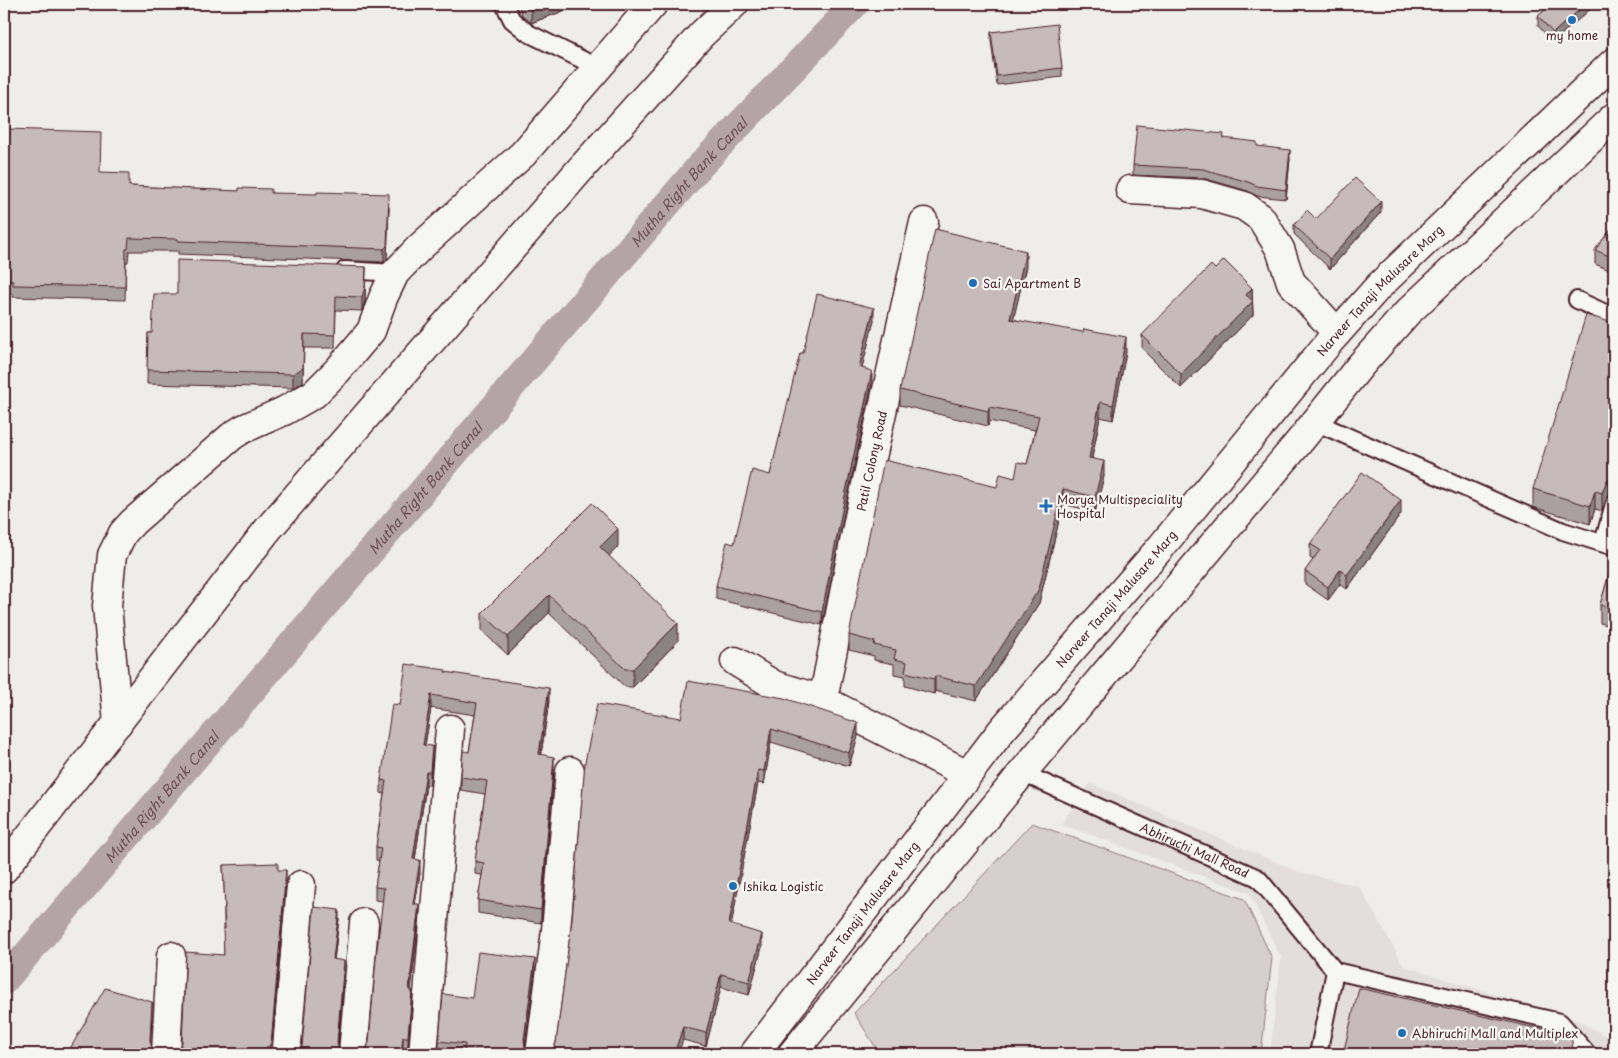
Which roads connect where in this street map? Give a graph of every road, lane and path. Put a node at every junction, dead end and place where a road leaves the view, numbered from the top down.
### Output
1 (504, 4) edge
2 (653, 4) edge
3 (734, 4) edge
4 (1614, 62) edge
5 (599, 68) junction
6 (1614, 116) edge
7 (1130, 190) dead end
8 (924, 222) dead end
9 (328, 269) edge
10 (396, 273) junction
11 (1578, 300) dead end
12 (1614, 317) edge
13 (1337, 333) junction
14 (1314, 422) junction
15 (1614, 504) edge
16 (1609, 545) edge
17 (735, 661) dead end
18 (823, 700) junction
19 (118, 722) junction
20 (450, 729) dead end
21 (570, 771) dead end
22 (1022, 773) junction
23 (967, 774) junction
24 (4, 870) edge
25 (301, 885) dead end
26 (364, 923) dead end
27 (171, 956) dead end
28 (1335, 970) junction
29 (166, 1054) edge
30 (286, 1054) edge
31 (353, 1054) edge
32 (423, 1054) edge
33 (540, 1054) edge
34 (754, 1054) edge
35 (792, 1054) edge
36 (1318, 1054) edge
37 (1588, 1054) edge

1 - 5 lane
2 - 5 street
3 - 19 street
4 - 13 street, Narveer Tanaji Malusare Marg
5 - 10 street
6 - 14 street
7 - 13 street
8 - 18 street, Patil Colony Road
9 - 10 lane
10 - 19 street
11 - 12 lane
13 - 23 street, Narveer Tanaji Malusare Marg
14 - 16 lane
14 - 22 street
15 - 16 lane
17 - 18 street
18 - 23 street
19 - 24 street
20 - 32 street
21 - 33 street
22 - 28 lane, Abhiruchi Mall Road
22 - 35 street
23 - 34 street, Narveer Tanaji Malusare Marg
25 - 30 street
26 - 31 street
27 - 29 street
28 - 36 lane
28 - 37 lane

